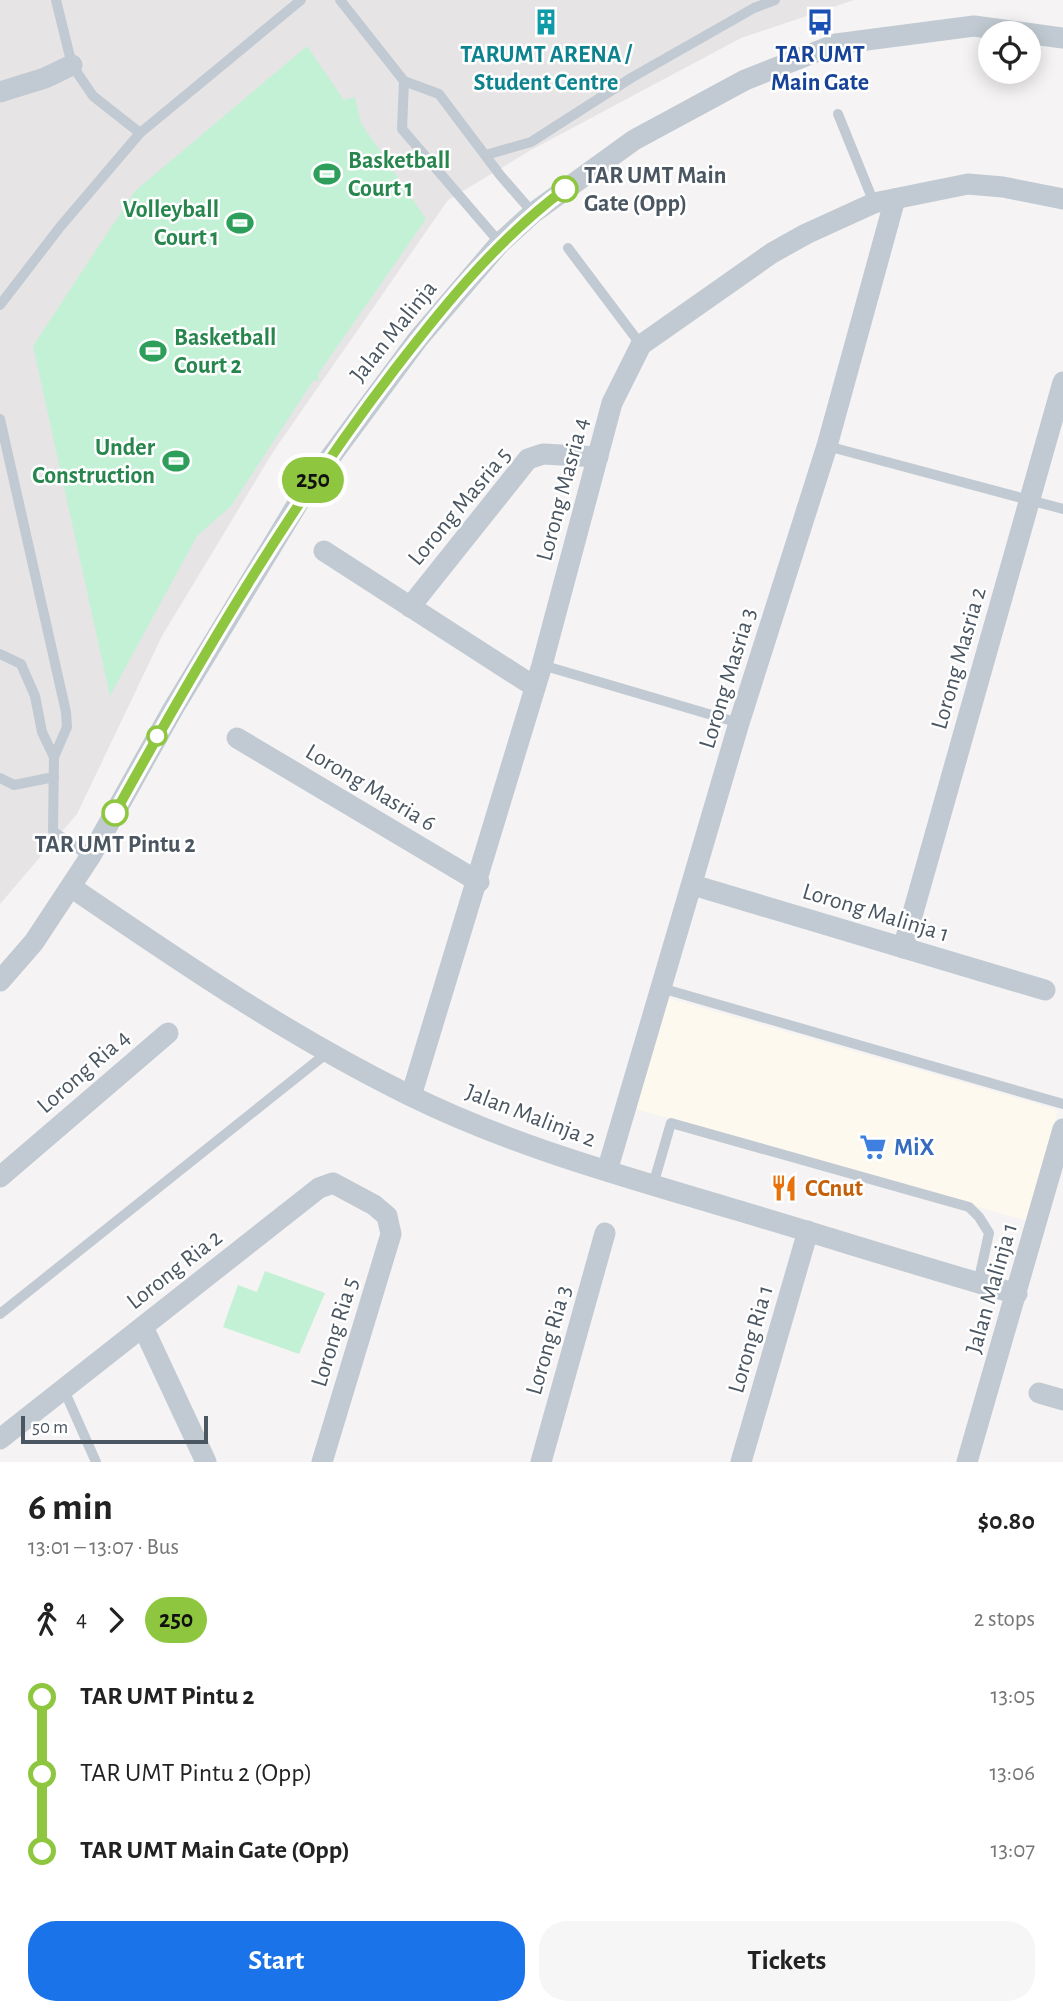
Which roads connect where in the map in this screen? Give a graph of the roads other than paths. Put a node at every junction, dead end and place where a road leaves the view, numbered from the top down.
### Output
1 (56, 0) edge
2 (301, 0) edge
3 (340, 0) edge
4 (775, 0) edge
5 (1063, 38) edge
6 (72, 65) junction
7 (404, 81) junction
8 (0, 92) edge
9 (838, 114) dead end
10 (140, 133) junction
11 (486, 155) junction
12 (1063, 199) edge
13 (885, 201) junction
14 (533, 213) junction
15 (500, 243) junction
16 (568, 248) dead end
17 (0, 305) edge
18 (641, 345) junction
19 (1063, 382) edge
20 (0, 419) edge
21 (827, 446) junction
22 (598, 457) junction
23 (1030, 501) junction
24 (1063, 509) edge
25 (324, 551) dead end
26 (410, 607) junction
27 (0, 654) edge
28 (542, 665) junction
29 (535, 687) junction
30 (739, 723) junction
31 (237, 738) dead end
32 (54, 757) junction
33 (54, 777) junction
34 (0, 778) edge
35 (90, 857) junction
36 (479, 882) junction
37 (693, 885) junction
38 (71, 887) junction
39 (903, 948) junction
40 (0, 981) edge
41 (662, 988) junction
42 (1045, 990) dead end
43 (168, 1033) dead end
44 (327, 1053) junction
45 (411, 1096) junction
46 (1063, 1104) edge
47 (1063, 1129) edge
48 (607, 1171) junction
49 (0, 1177) edge
50 (653, 1185) junction
51 (387, 1216) joint
52 (808, 1231) junction
53 (605, 1233) dead end
54 (978, 1283) junction
55 (1017, 1294) junction
56 (0, 1314) edge
57 (144, 1327) junction
58 (64, 1390) junction
59 (1038, 1393) dead end
60 (1063, 1400) edge
61 (0, 1439) edge
62 (96, 1462) edge
63 (206, 1462) edge
64 (323, 1462) edge
65 (541, 1462) edge
66 (741, 1462) edge
67 (967, 1462) edge

1 - 6 lane
2 - 10 lane
3 - 7 lane
4 - 11 lane
5 - 14 street, Jalan Malinja
6 - 8 street
6 - 10 lane
7 - 11 lane
7 - 15 lane
9 - 13 lane
10 - 17 lane
11 - 14 lane
12 - 13 street, Lorong Masria 4
13 - 18 street, Lorong Masria 4
13 - 21 street, Lorong Masria 3
14 - 15 street, Jalan Malinja
15 - 35 street, Jalan Malinja
16 - 18 lane
18 - 22 street, Lorong Masria 4
19 - 23 street, Lorong Masria 2
20 - 32 lane
21 - 23 lane
21 - 30 street, Lorong Masria 3
22 - 26 street, Lorong Masria 5
22 - 28 street, Lorong Masria 4
23 - 24 lane
23 - 39 street, Lorong Masria 2
25 - 26 street
26 - 29 street
27 - 32 lane
28 - 29 street, Lorong Masria 4
28 - 30 lane
29 - 36 street, Lorong Masria 4
30 - 37 street, Lorong Masria 3
31 - 36 street, Lorong Masria 6
32 - 33 lane
33 - 34 lane
33 - 35 lane
35 - 38 street, Jalan Malinja
36 - 45 street, Lorong Masria 4
37 - 39 street, Lorong Malinja 1
37 - 41 street, Lorong Masria 3
38 - 40 street, Jalan Malinja
38 - 44 street, Jalan Malinja 2
39 - 42 street, Lorong Malinja 1
41 - 46 lane
41 - 48 street, Lorong Masria 3
43 - 49 street, Lorong Ria 4
44 - 45 street, Jalan Malinja 2
44 - 56 lane
45 - 48 street, Jalan Malinja 2
47 - 55 street, Jalan Malinja 1
48 - 50 street, Jalan Malinja 2
50 - 52 street, Jalan Malinja 2
50 - 54 lane
51 - 57 street, Lorong Ria 2
51 - 64 street, Lorong Ria 5
52 - 54 street, Jalan Malinja 2
52 - 66 street, Lorong Ria 1
53 - 65 street, Lorong Ria 3
54 - 55 street, Jalan Malinja 2
55 - 67 street, Jalan Malinja 1
57 - 58 street, Lorong Ria 2
57 - 63 street
58 - 61 street, Lorong Ria 2
58 - 62 lane
59 - 60 street

